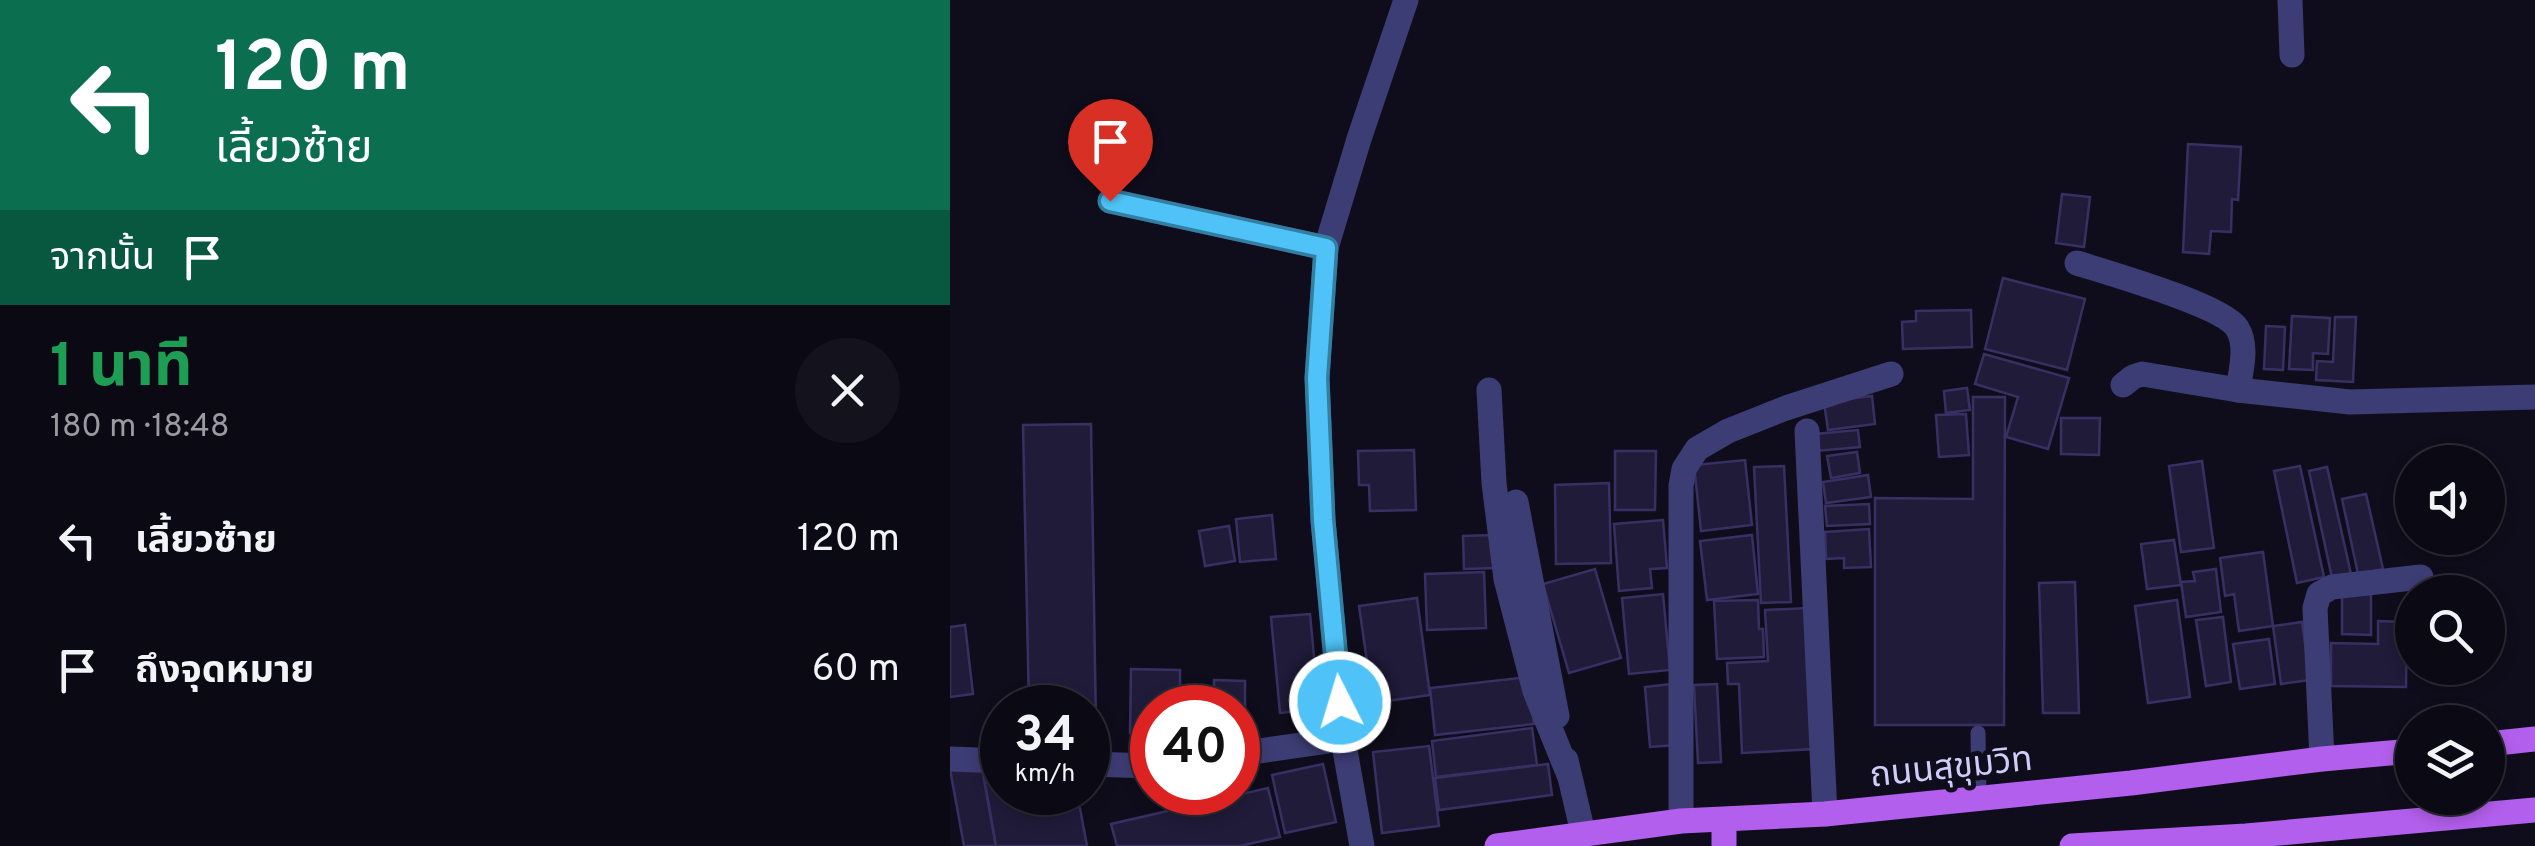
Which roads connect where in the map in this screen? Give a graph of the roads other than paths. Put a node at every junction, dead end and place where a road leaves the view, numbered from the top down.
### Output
1 (1406, 0) edge
2 (2290, 0) edge
3 (2292, 55) dead end
4 (1110, 201) dead end
5 (1326, 248) junction
6 (2078, 262) dead end
7 (1891, 374) dead end
8 (2123, 384) dead end
9 (1490, 390) dead end
10 (2238, 390) junction
11 (2535, 397) edge
12 (1807, 431) dead end
13 (1516, 502) dead end
14 (2395, 579) edge
15 (1978, 733) dead end
16 (1343, 738) junction
17 (2535, 740) edge
18 (2505, 743) edge
19 (1260, 751) edge
20 (2395, 753) edge
21 (950, 759) edge
22 (2322, 759) junction
23 (980, 760) edge
24 (1568, 775) junction
25 (1979, 799) junction
26 (2535, 810) edge
27 (1824, 814) junction
28 (1724, 820) junction
29 (1682, 821) junction
30 (1583, 833) junction
31 (1362, 846) edge
32 (1497, 846) edge
33 (1724, 846) edge
34 (2072, 846) edge

1 - 5 street
2 - 3 street
4 - 5 street
5 - 16 street
6 - 10 street
7 - 29 street
8 - 10 street
9 - 24 street
10 - 11 street
12 - 27 street
13 - 24 street
14 - 22 street
15 - 25 lane
16 - 19 street
16 - 31 street
17 - 18 main road
20 - 22 main road, ถนนสุขุมวิท
21 - 23 street
22 - 25 main road, ถนนสุขุมวิท
24 - 30 street
25 - 27 main road, ถนนสุขุมวิท
26 - 34 main road
27 - 28 main road, ถนนสุขุมวิท
28 - 29 main road, ถนนสุขุมวิท
28 - 33 main road
29 - 30 main road, ถนนสุขุมวิท
30 - 32 main road, ถนนสุขุมวิท

